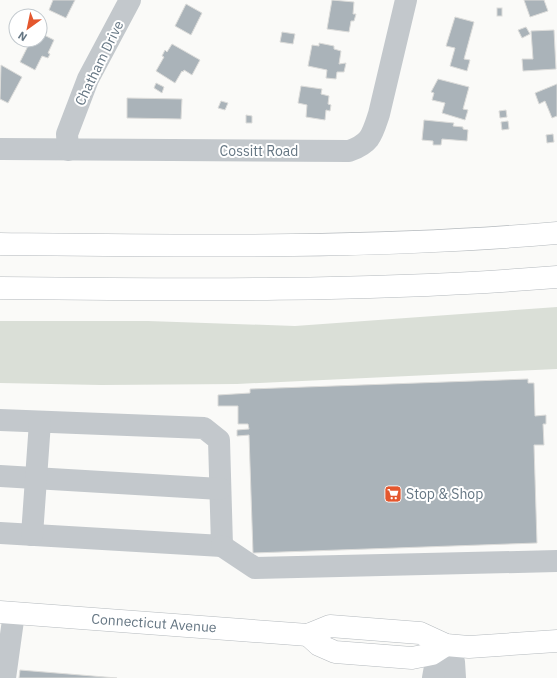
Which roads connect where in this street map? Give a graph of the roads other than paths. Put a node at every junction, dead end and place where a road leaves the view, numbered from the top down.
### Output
1 (130, 0) edge
2 (406, 0) edge
3 (0, 149) edge
4 (68, 150) junction
5 (557, 233) edge
6 (0, 244) edge
7 (557, 277) edge
8 (0, 288) edge
9 (0, 420) edge
10 (40, 422) junction
11 (0, 476) edge
12 (36, 478) junction
13 (220, 489) junction
14 (0, 533) edge
15 (32, 535) junction
16 (222, 546) junction
17 (557, 561) edge
18 (7, 612) edge
19 (557, 641) edge
20 (446, 645) junction
21 (5, 678) edge
22 (433, 678) edge
23 (455, 678) edge

1 - 4 street, Chatham Drive
2 - 4 street, Cossitt Road
3 - 4 street, Cossitt Road
5 - 6 main road
7 - 8 main road
9 - 10 street
10 - 12 street
10 - 13 street
11 - 12 street
12 - 13 street
12 - 15 street
13 - 16 street
14 - 15 street
15 - 16 street
16 - 17 street
18 - 20 main road, Connecticut Avenue
18 - 21 street
19 - 20 main road
20 - 22 street
20 - 23 street

